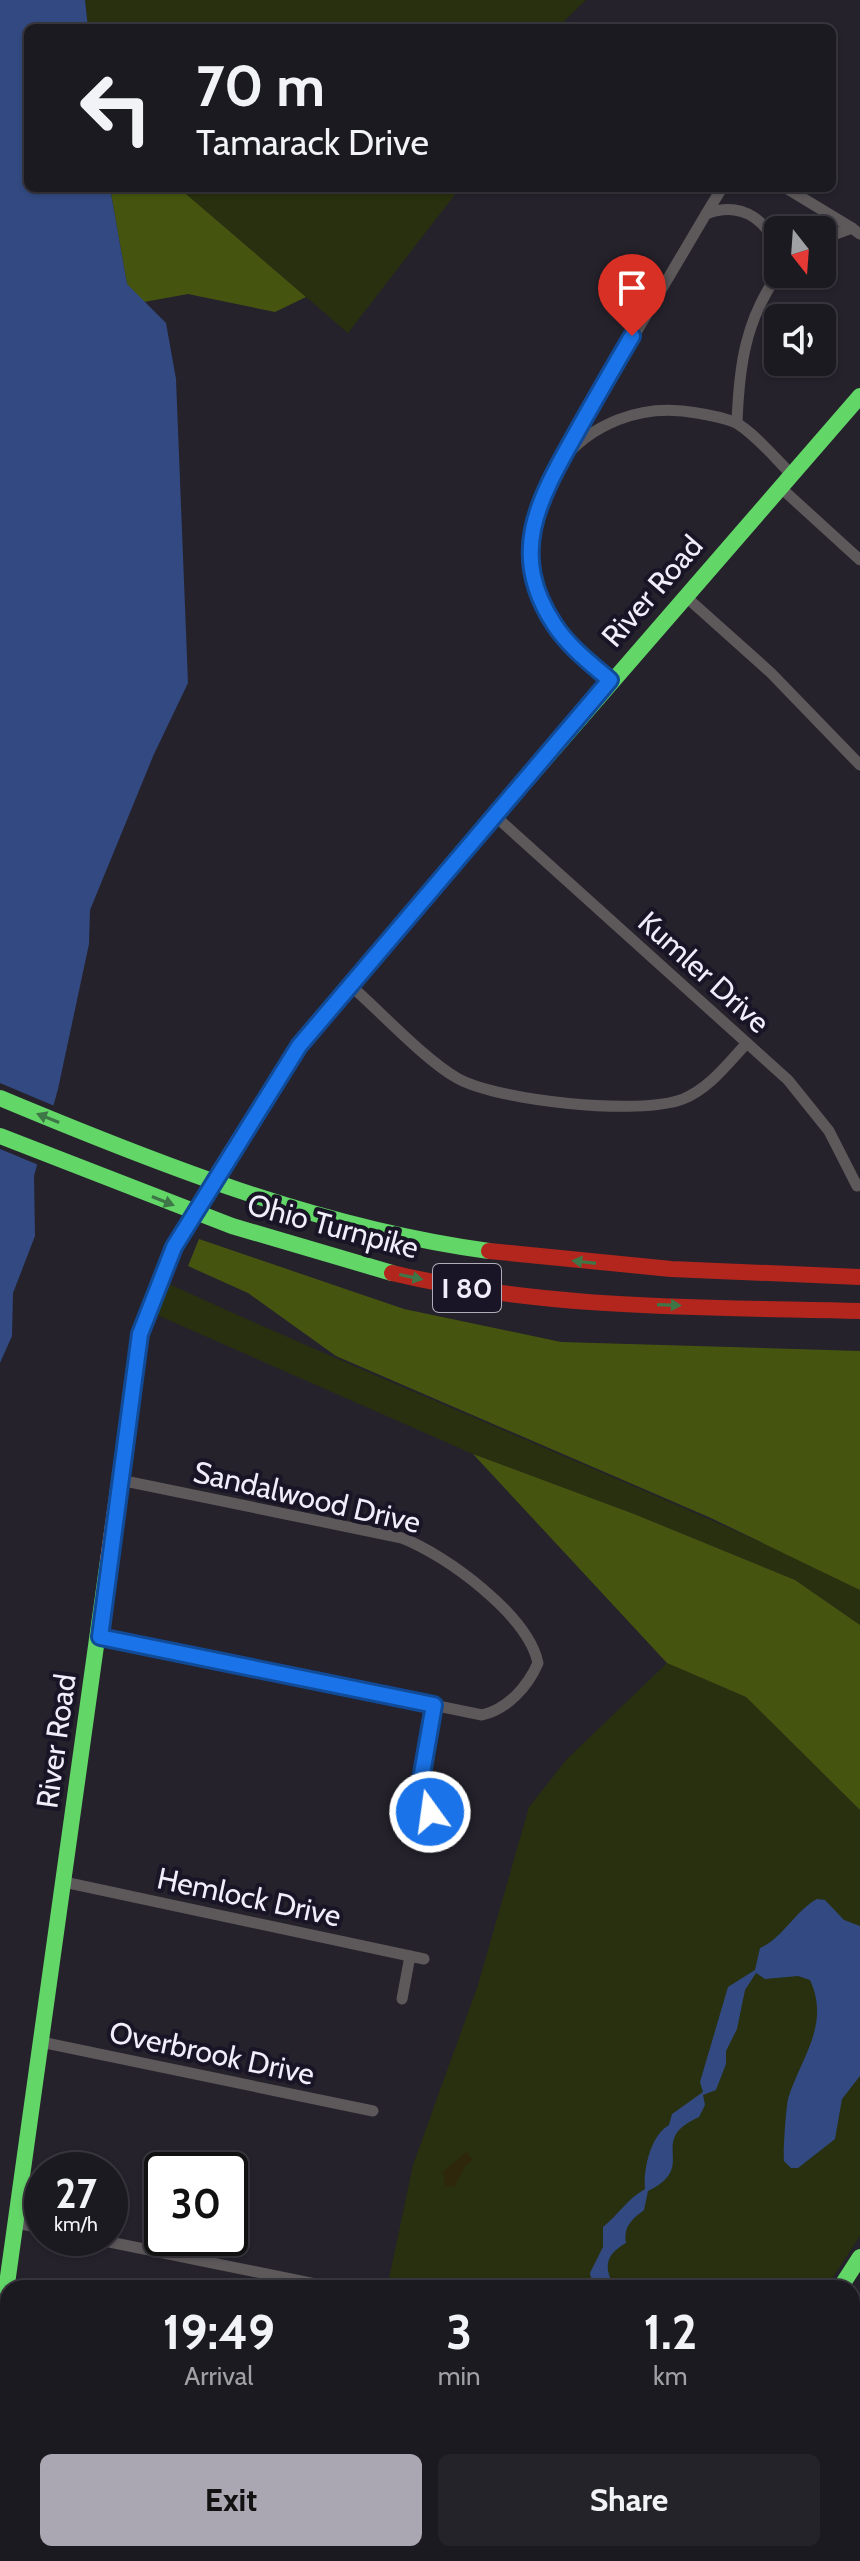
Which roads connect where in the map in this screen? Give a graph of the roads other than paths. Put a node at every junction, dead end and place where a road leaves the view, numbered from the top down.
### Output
1 (720, 192) edge
2 (793, 192) edge
3 (706, 214) junction
4 (764, 224) edge
5 (856, 231) edge
6 (836, 236) edge
7 (770, 288) edge
8 (858, 403) edge
9 (737, 423) junction
10 (565, 453) junction
11 (791, 474) junction
12 (780, 487) junction
13 (860, 560) edge
14 (685, 596) junction
15 (610, 680) junction
16 (860, 765) edge
17 (494, 815) junction
18 (351, 986) junction
19 (747, 1043) junction
20 (0, 1098) edge
21 (0, 1136) edge
22 (857, 1186) dead end
23 (860, 1277) edge
24 (860, 1311) edge
25 (120, 1480) junction
26 (100, 1637) junction
27 (434, 1705) junction
28 (430, 1812) dead end
29 (64, 1882) junction
30 (410, 1956) junction
31 (424, 1959) dead end
32 (402, 1999) dead end
33 (41, 2042) junction
34 (373, 2111) dead end
35 (16, 2223) junction
36 (24, 2225) edge
37 (128, 2246) edge
38 (860, 2257) edge
39 (8, 2280) edge
40 (296, 2280) edge
41 (845, 2280) edge

1 - 3 street
2 - 5 street
3 - 4 street
3 - 10 street
5 - 6 street
7 - 9 street
8 - 11 main road, River Road
9 - 10 street
9 - 11 street
10 - 15 street
11 - 12 main road, River Road
12 - 13 street
12 - 14 main road, River Road
14 - 15 main road, River Road
14 - 16 street
15 - 17 main road, River Road
17 - 18 main road, River Road
17 - 19 street, Kumler Drive
18 - 19 street
18 - 25 main road, River Road, bridge
19 - 22 street, Kumler Drive
23 -> 20 main road, Ohio Turnpike / I 80
21 -> 24 main road, Ohio Turnpike / I 80
25 - 26 main road, River Road
25 - 27 street, Sandalwood Drive
26 - 27 street
26 - 29 main road, River Road
27 - 28 street
29 - 30 street, Hemlock Drive
29 - 33 main road, River Road
30 - 31 street, Hemlock Drive
30 - 32 street
33 - 34 street, Overbrook Drive
33 - 35 main road, River Road
35 - 36 street
35 - 39 main road, River Road
37 - 40 street
38 - 41 main road

